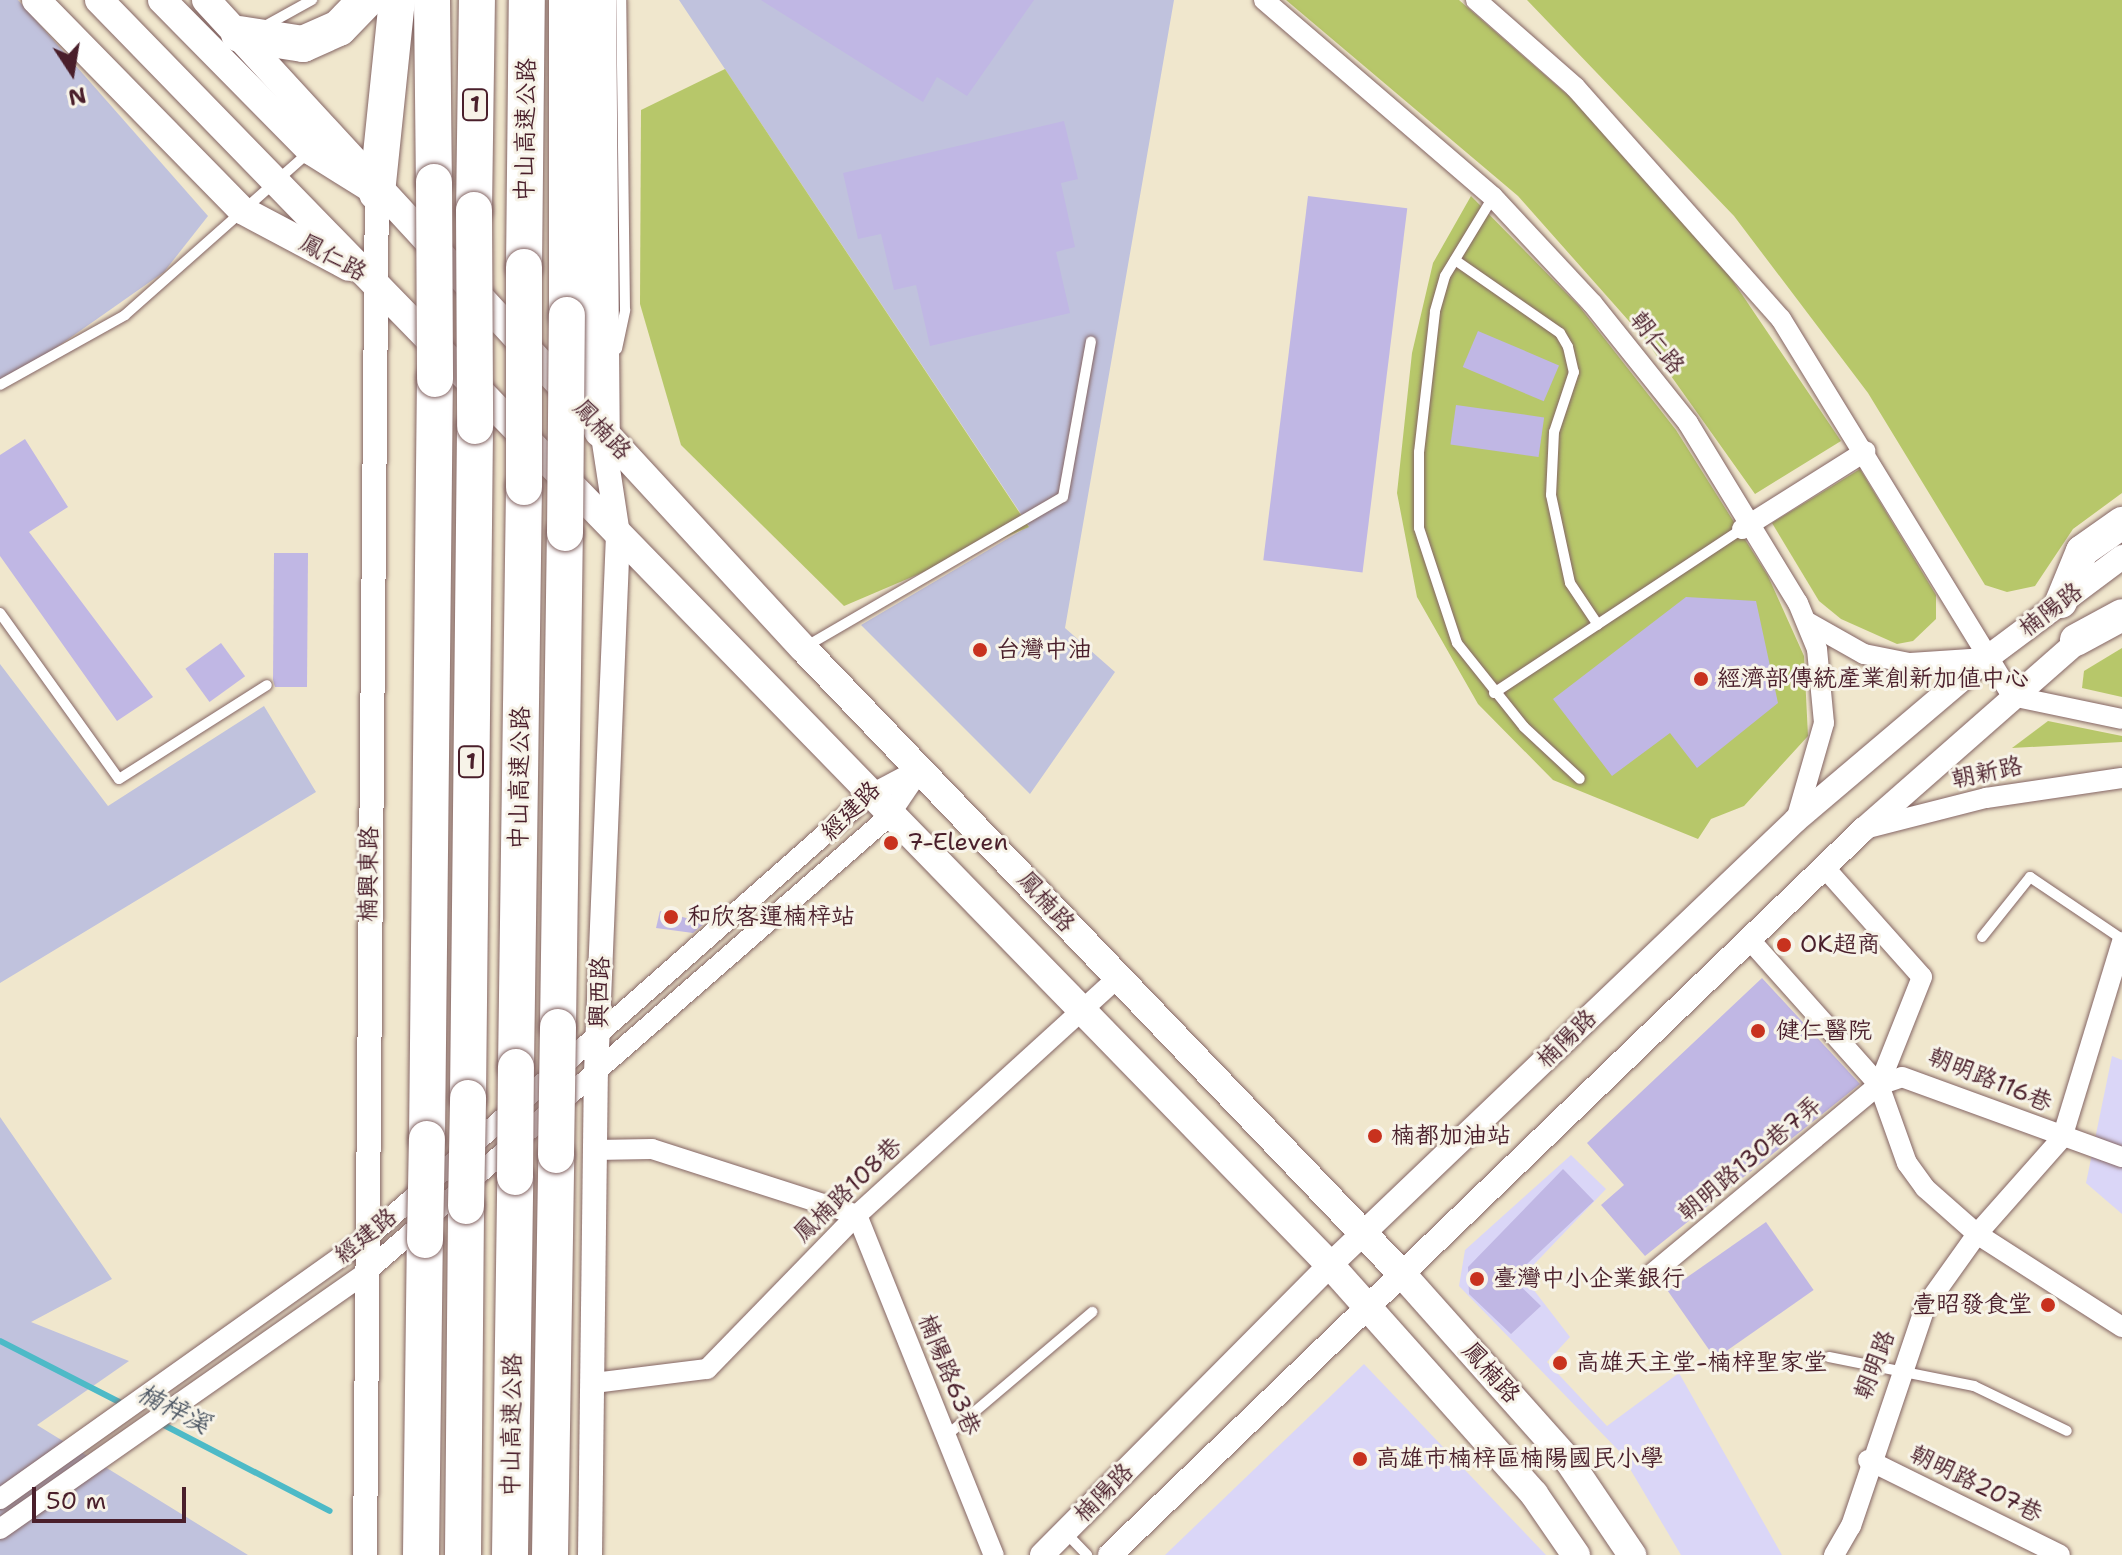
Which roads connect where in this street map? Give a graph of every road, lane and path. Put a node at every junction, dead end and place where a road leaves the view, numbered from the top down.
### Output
1 (36, 0) edge
2 (99, 0) edge
3 (162, 0) edge
4 (206, 0) edge
5 (312, 0) edge
6 (366, 0) edge
7 (397, 0) edge
8 (432, 0) edge
9 (477, 0) edge
10 (527, 0) edge
11 (567, 0) edge
12 (598, 0) edge
13 (621, 0) edge
14 (1264, 0) edge
15 (1476, 0) edge
16 (239, 34) junction
17 (333, 130) junction
18 (311, 151) junction
19 (275, 180) junction
20 (377, 193) junction
21 (1493, 197) junction
22 (242, 210) junction
23 (1455, 260) junction
24 (376, 281) junction
25 (1091, 342) dead end
26 (0, 385) edge
27 (602, 430) junction
28 (1866, 451) junction
29 (2122, 523) edge
30 (1746, 527) junction
31 (618, 534) junction
32 (2122, 557) edge
33 (2061, 602) junction
34 (2122, 606) edge
35 (0, 613) edge
36 (2122, 615) edge
37 (1809, 623) junction
38 (1598, 625) junction
39 (2122, 632) edge
40 (2076, 640) junction
41 (803, 648) junction
42 (1987, 658) junction
43 (267, 685) dead end
44 (1494, 693) junction
45 (2012, 696) junction
46 (2122, 719) edge
47 (922, 767) junction
48 (2122, 778) edge
49 (1580, 779) dead end
50 (868, 796) junction
51 (888, 817) junction
52 (1796, 820) junction
53 (1864, 829) junction
54 (1824, 867) junction
55 (1982, 937) dead end
56 (1749, 939) junction
57 (2122, 941) edge
58 (1116, 979) junction
59 (1078, 1009) junction
60 (598, 1033) junction
61 (596, 1073) junction
62 (1879, 1085) junction
63 (2062, 1138) junction
64 (595, 1150) junction
65 (2122, 1157) edge
66 (857, 1215) junction
67 (1362, 1234) junction
68 (1977, 1234) junction
69 (365, 1240) junction
70 (1330, 1265) junction
71 (365, 1273) junction
72 (1653, 1273) dead end
73 (1402, 1274) junction
74 (1367, 1305) junction
75 (1092, 1312) dead end
76 (2122, 1327) edge
77 (1829, 1357) dead end
78 (1900, 1368) junction
79 (594, 1383) junction
80 (2067, 1431) dead end
81 (946, 1436) junction
82 (1868, 1460) junction
83 (0, 1499) edge
84 (0, 1529) edge
85 (1065, 1532) junction
86 (365, 1555) edge
87 (421, 1555) edge
88 (463, 1555) edge
89 (510, 1555) edge
90 (550, 1555) edge
91 (590, 1555) edge
92 (994, 1555) edge
93 (1042, 1555) edge
94 (1087, 1555) edge
95 (1110, 1555) edge
96 (1576, 1555) edge
97 (1632, 1555) edge
98 (1834, 1555) edge
99 (2060, 1555) edge

1 - 22 main road, 鳳仁路
2 - 19 main road, 鳳仁路
3 - 18 main road
4 - 16 main road
5 - 16 lane
6 - 16 highway
7 - 20 highway
8 - 87 highway, bridge
9 - 88 highway, 中山高速公路 / 1, bridge
10 - 89 highway, 中山高速公路 / 1, bridge
11 - 90 highway, bridge
12 - 27 highway
13 - 27 lane
14 - 21 street, 朝仁路
15 - 28 street
16 - 17 main road
17 - 18 lane
17 - 20 main road
18 - 19 lane
18 - 20 main road
19 - 22 lane
19 - 24 main road, 鳳仁路
20 - 24 street, 楠興東路
20 - 27 main road, 鳳楠路
21 - 23 lane
21 - 30 street, 朝仁路
22 - 24 main road, 鳳仁路
22 - 26 lane
23 - 38 lane
23 - 44 lane
24 - 31 main road, 鳳楠路
24 - 69 street, 楠興東路
25 - 41 lane
27 - 31 street, 興西路
27 - 41 main road, 鳳楠路
28 - 30 street
28 - 42 street
29 - 33 main road
30 - 37 street, 朝仁路
30 - 38 lane
31 - 50 main road, 鳳楠路
31 - 60 street, 興西路
32 - 33 street, 楠陽路
33 - 42 street, 楠陽路
34 - 40 street, 楠陽路
35 - 43 lane
36 - 40 main road
37 - 42 street
37 - 52 street, 朝仁路
38 - 44 lane
39 - 45 lane
40 - 45 street, 楠陽路
41 - 47 main road, 鳳楠路
42 - 45 street
42 - 52 street, 楠陽路
44 - 49 lane
45 - 46 street
45 - 53 street, 楠陽路
47 - 50 street, 經建路
47 - 51 street, 經建路
47 - 58 main road, 鳳楠路
48 - 53 street, 朝新路
50 - 51 main road, 鳳楠路
50 - 60 street, 經建路
51 - 59 main road, 鳳楠路
51 - 61 street, 經建路
52 - 67 street, 楠陽路
53 - 54 street, 楠陽路
54 - 56 street, 楠陽路
54 - 62 street, 朝明路116巷
55 - 57 lane
56 - 62 street
56 - 73 street, 楠陽路
57 - 63 street, 朝明路
58 - 59 street, 鳳楠路108巷
58 - 67 main road, 鳳楠路
59 - 66 street, 鳳楠路108巷
59 - 70 main road, 鳳楠路
60 - 61 street, 興西路
60 - 69 street, 經建路
61 - 64 street, 興西路
61 - 71 street, 經建路
62 - 63 street, 朝明路116巷
62 - 68 street
62 - 72 street, 朝明路130巷7弄
63 - 65 street
63 - 68 street, 朝明路
64 - 66 street
64 - 79 street, 興西路
66 - 79 street, 鳳楠路108巷
66 - 81 street, 楠陽路63巷
67 - 70 street, 楠陽路
67 - 73 main road, 鳳楠路
68 - 76 street
68 - 78 street, 朝明路
69 - 71 street, 楠興東路
69 - 83 street, 經建路
70 - 74 main road, 鳳楠路
70 - 85 street, 楠陽路
71 - 84 street, 經建路
71 - 86 street, 楠興東路
73 - 74 street, 楠陽路
73 - 97 main road, 鳳楠路
74 - 95 street, 楠陽路
74 - 96 main road, 鳳楠路
75 - 81 lane
77 - 78 lane
78 - 80 lane
78 - 82 street, 朝明路
79 - 91 street, 興西路
81 - 92 street, 楠陽路63巷
82 - 98 street, 朝明路
82 - 99 street, 朝明路207巷
85 - 93 street, 楠陽路
85 - 94 lane

